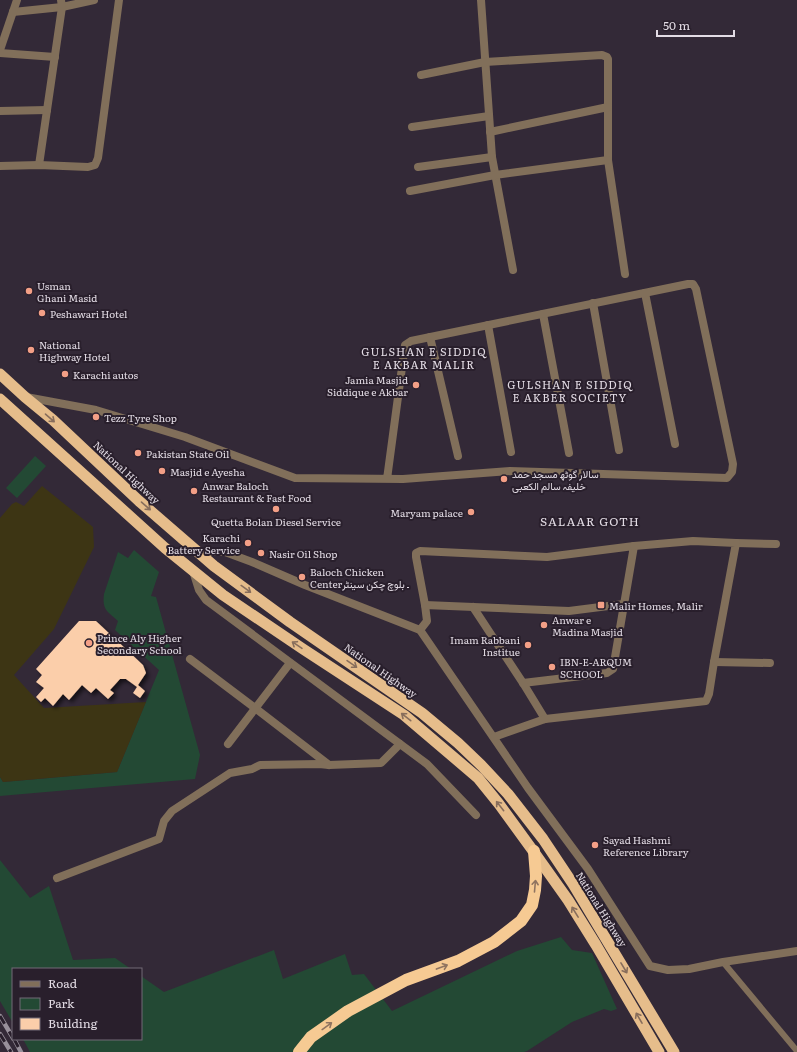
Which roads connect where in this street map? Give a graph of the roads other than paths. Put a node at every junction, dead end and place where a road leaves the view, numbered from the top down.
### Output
1 (17, 0) edge
2 (94, 0) edge
3 (119, 0) edge
4 (481, 0) edge
5 (62, 3) edge
6 (13, 12) junction
7 (0, 51) edge
8 (55, 57) junction
9 (486, 62) junction
10 (421, 75) dead end
11 (608, 107) junction
12 (47, 110) junction
13 (0, 111) edge
14 (489, 116) junction
15 (412, 127) dead end
16 (490, 132) junction
17 (492, 156) junction
18 (608, 160) junction
19 (39, 165) junction
20 (0, 166) edge
21 (418, 167) dead end
22 (496, 175) junction
23 (410, 191) dead end
24 (513, 270) dead end
25 (625, 274) dead end
26 (645, 293) junction
27 (593, 303) junction
28 (543, 314) junction
29 (488, 325) junction
30 (430, 337) junction
31 (0, 374) edge
32 (25, 397) junction
33 (0, 399) edge
34 (675, 444) dead end
35 (619, 450) dead end
36 (511, 452) dead end
37 (569, 453) dead end
38 (458, 456) dead end
39 (387, 479) junction
40 (736, 542) junction
41 (776, 544) dead end
42 (634, 546) junction
43 (198, 552) junction
44 (193, 571) junction
45 (624, 604) junction
46 (425, 605) junction
47 (472, 607) junction
48 (420, 630) junction
49 (190, 659) dead end
50 (290, 662) junction
51 (714, 662) junction
52 (770, 663) dead end
53 (523, 683) junction
54 (255, 708) junction
55 (545, 719) junction
56 (494, 737) junction
57 (228, 744) dead end
58 (400, 744) junction
59 (329, 765) junction
60 (476, 815) dead end
61 (534, 851) junction
62 (57, 878) dead end
63 (797, 951) edge
64 (723, 962) junction
65 (797, 1051) edge
66 (299, 1052) edge
67 (659, 1052) edge
68 (674, 1052) edge

1 - 6 street
2 - 5 street
3 - 19 street
4 - 9 street
5 - 6 street
5 - 8 street
6 - 7 street
7 - 8 street
8 - 12 street
9 - 10 street
9 - 11 street
9 - 14 street
11 - 16 street
11 - 18 street
12 - 13 street
12 - 19 street
14 - 15 street
14 - 16 street
16 - 17 street
17 - 21 street
17 - 22 street
18 - 22 street
18 - 25 street
19 - 20 street
22 - 23 street
22 - 24 street
26 - 27 street
26 - 34 street
26 - 39 street
27 - 28 street
27 - 35 street
28 - 29 street
28 - 37 street
29 - 30 street
29 - 36 street
30 - 38 street
30 - 39 street
31 - 32 highway, National Highway
32 - 39 street
32 -> 43 highway, National Highway
33 - 44 highway
40 - 41 street
40 - 42 street
40 - 51 street
42 - 45 street
42 - 46 street
43 - 48 street
43 -> 68 highway, National Highway
44 - 50 street
61 -> 44 highway
45 - 47 street
45 - 53 street
46 - 47 street
46 - 48 street
47 - 53 street
48 - 56 street
49 - 54 street
50 - 54 street
50 - 58 street
51 - 52 street
51 - 55 street
53 - 55 street
54 - 57 street
54 - 59 street
55 - 56 street
56 - 64 street
58 - 59 street
58 - 60 street
59 - 62 street
66 -> 61 highway
67 -> 61 highway
63 - 64 street
64 - 65 lane

